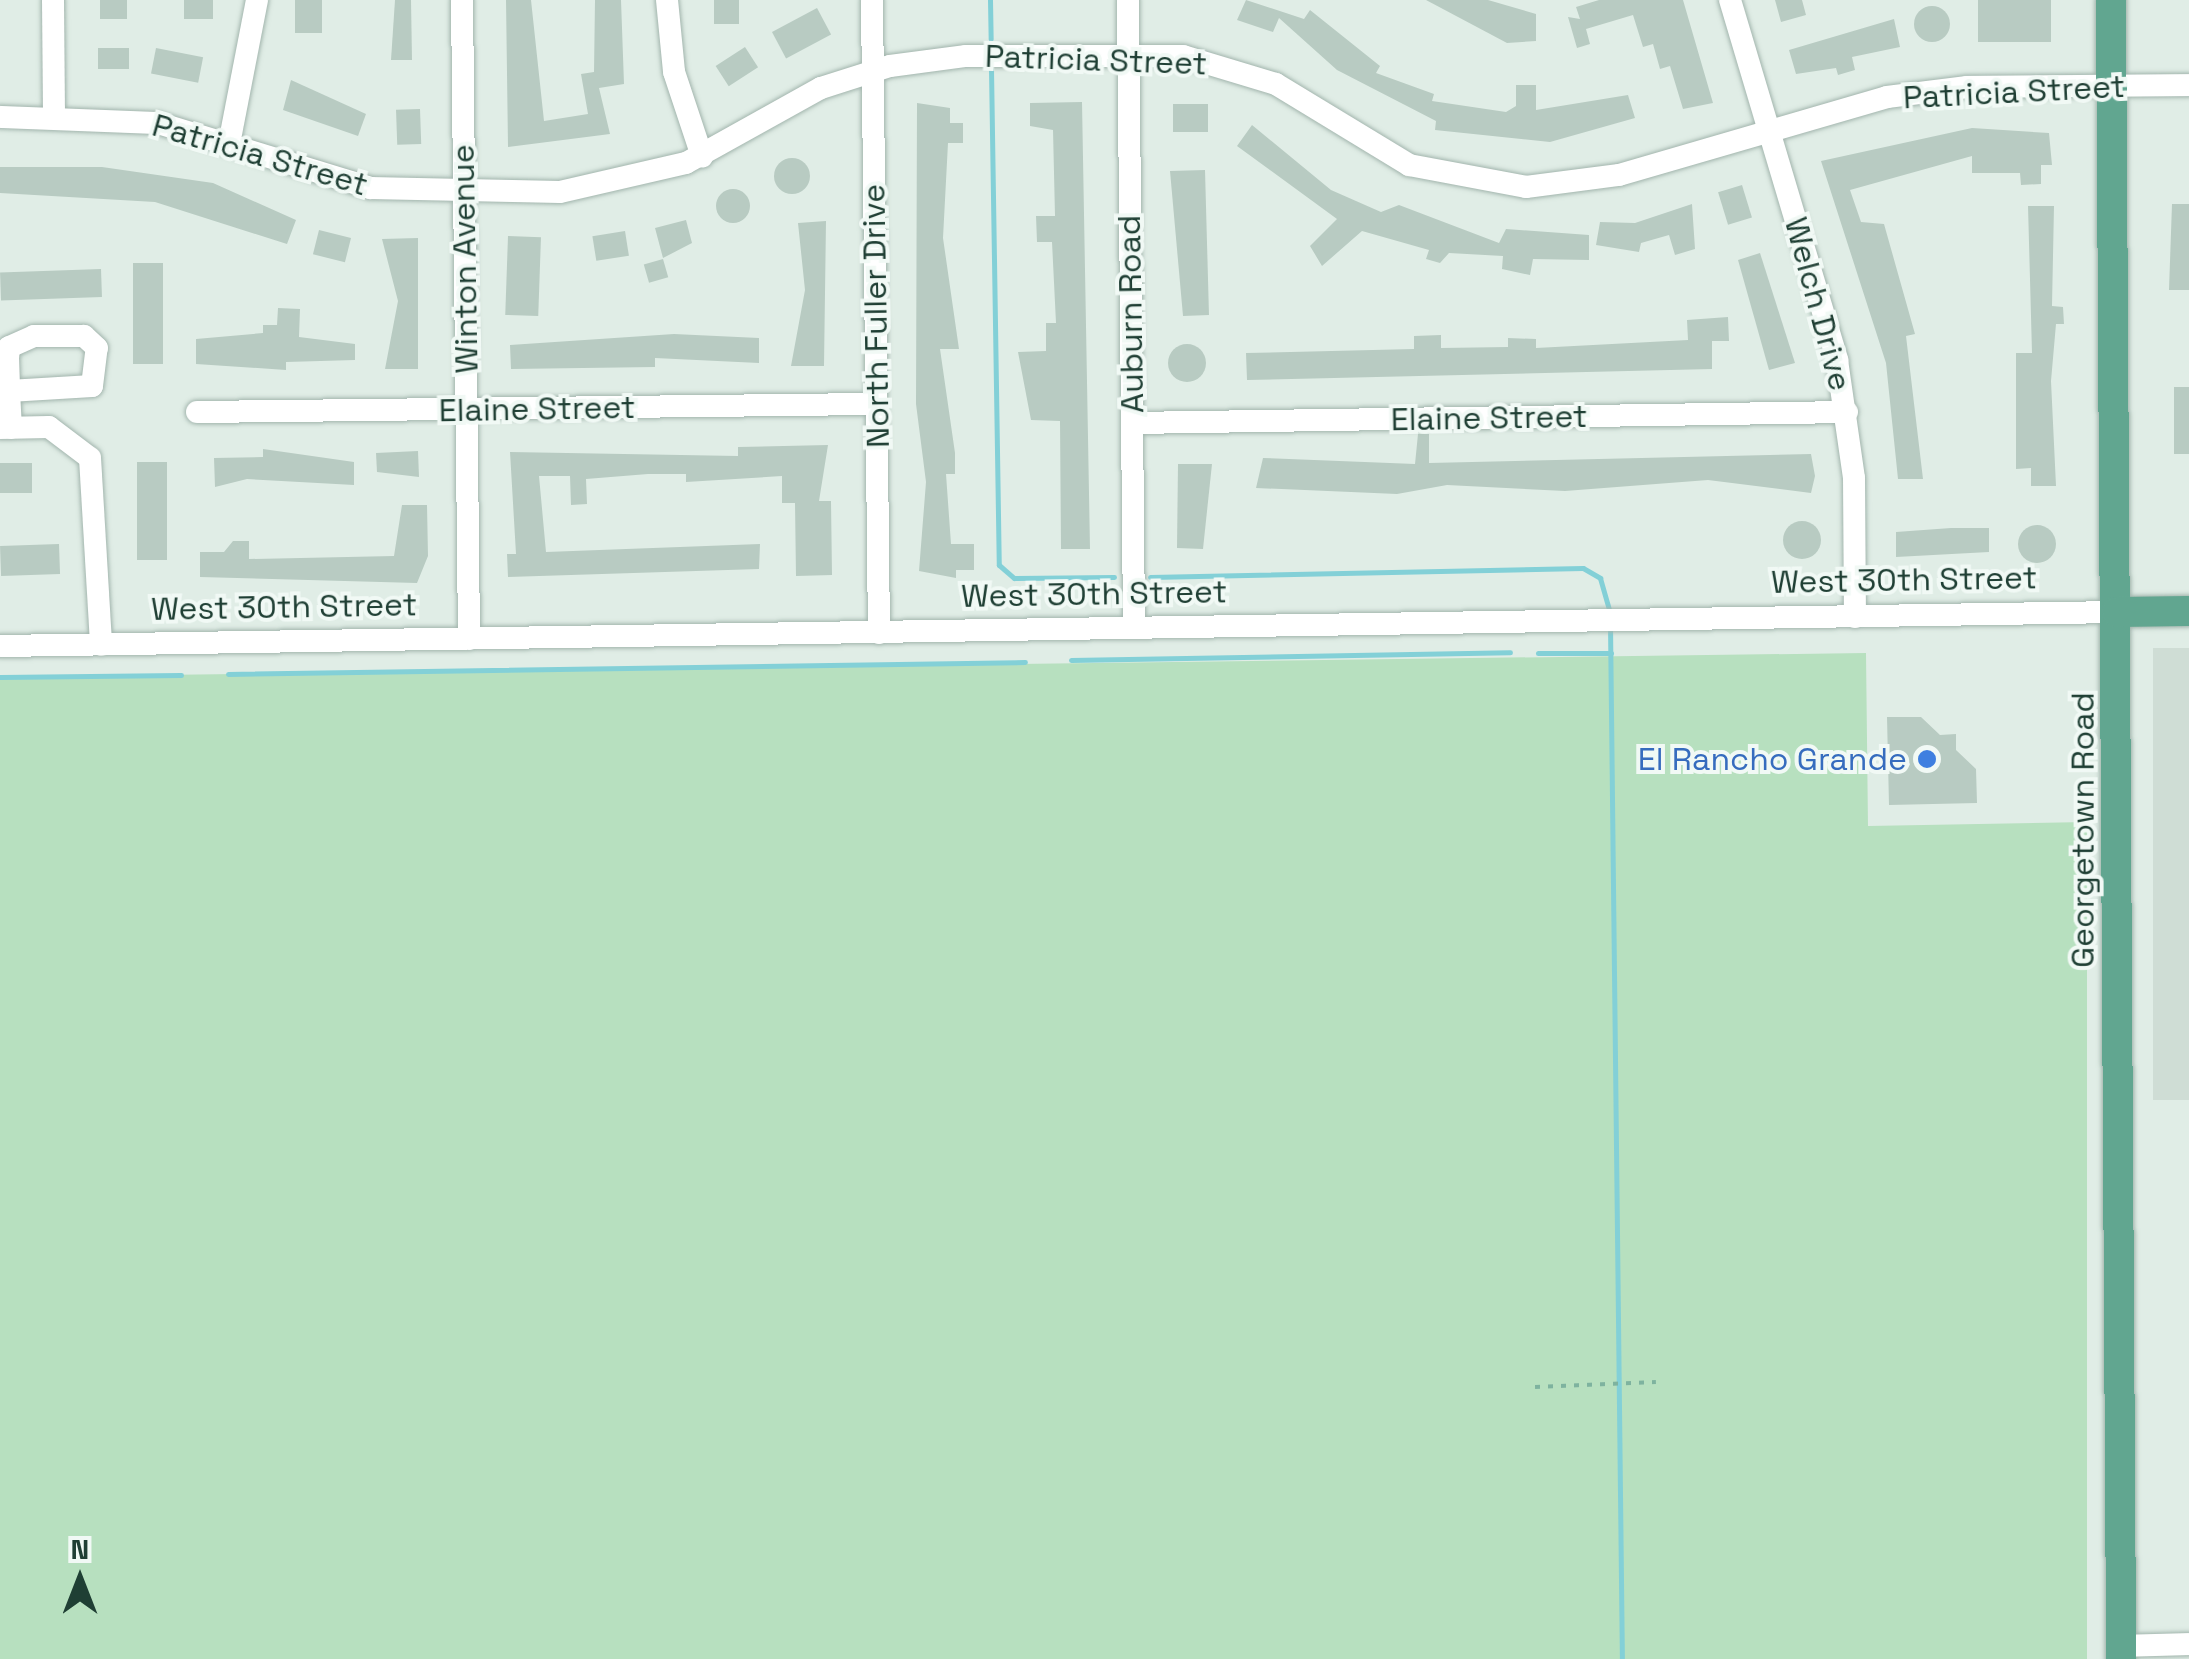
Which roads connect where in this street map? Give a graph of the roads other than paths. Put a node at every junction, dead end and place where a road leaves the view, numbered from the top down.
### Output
1 (53, 0) edge
2 (258, 0) edge
3 (462, 0) edge
4 (667, 0) edge
5 (872, 0) edge
6 (1128, 0) edge
7 (1730, 0) edge
8 (2111, 0) edge
9 (1128, 56) junction
10 (873, 70) junction
11 (2189, 85) edge
12 (2112, 86) junction
13 (54, 117) junction
14 (0, 118) edge
15 (1768, 130) junction
16 (229, 144) junction
17 (702, 156) junction
18 (464, 193) junction
19 (9, 391) dead end
20 (876, 404) junction
21 (467, 410) junction
22 (197, 412) dead end
23 (1847, 412) junction
24 (1132, 423) junction
25 (5, 428) edge
26 (2189, 611) edge
27 (2117, 612) junction
28 (1855, 617) junction
29 (1134, 628) junction
30 (879, 633) junction
31 (469, 639) junction
32 (101, 645) junction
33 (0, 646) edge
34 (2189, 1644) edge
35 (2121, 1652) edge

1 - 13 street
2 - 16 street
3 - 18 street, Winton Avenue
4 - 17 street
5 - 10 street, North Fuller Drive
6 - 9 street, Auburn Road
7 - 15 street, Welch Drive
8 - 12 main road, Georgetown Road
9 - 10 street, Patricia Street
9 - 15 street, Patricia Street
9 - 24 street, Auburn Road
10 - 17 street, Patricia Street
10 - 20 street, North Fuller Drive
11 - 12 street, Patricia Street
12 - 15 street, Patricia Street
12 - 27 main road, Georgetown Road
13 - 14 street, Patricia Street
13 - 16 street, Patricia Street
15 - 23 street, Welch Drive
16 - 18 street, Patricia Street
17 - 18 street, Patricia Street
18 - 21 street, Winton Avenue
19 - 25 street
20 - 21 street, Elaine Street
20 - 30 street, North Fuller Drive
21 - 22 street, Elaine Street
21 - 31 street, Winton Avenue
23 - 24 street, Elaine Street
23 - 28 street, Welch Drive
24 - 29 street, Auburn Road
25 - 32 street
26 - 27 main road, West 30th Street
27 - 28 street, West 30th Street
27 - 35 main road, Georgetown Road
28 - 29 street, West 30th Street
29 - 30 street, West 30th Street
30 - 31 street, West 30th Street
31 - 32 street, West 30th Street
32 - 33 street, West 30th Street
34 - 35 street

